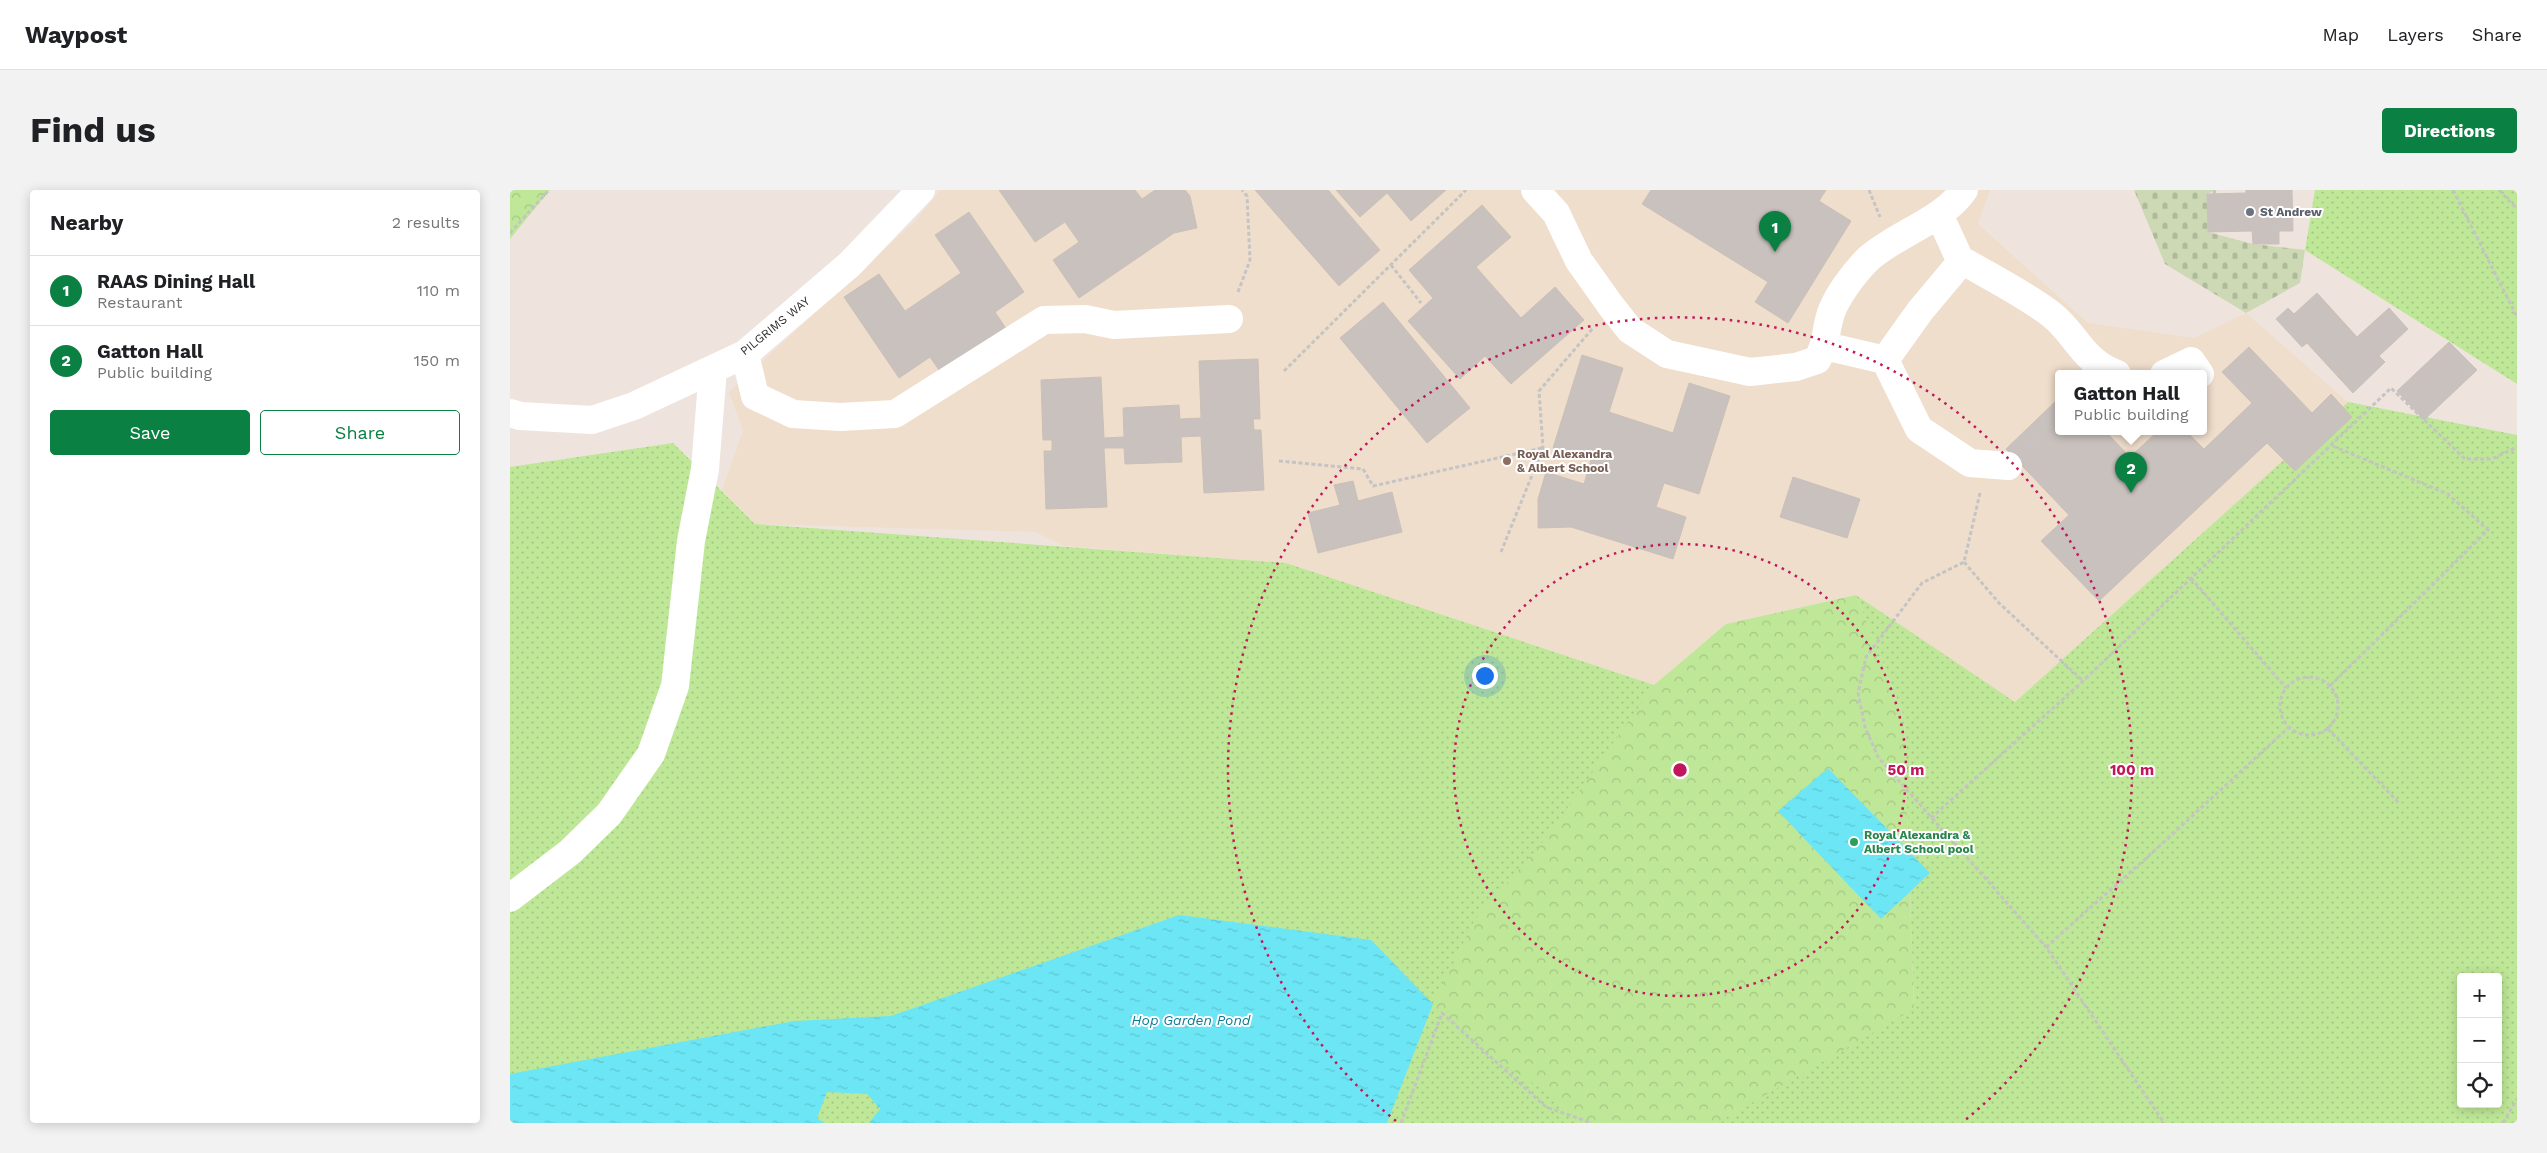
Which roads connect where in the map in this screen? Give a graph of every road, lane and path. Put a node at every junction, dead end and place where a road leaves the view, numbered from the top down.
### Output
1 (548, 190) edge
2 (921, 190) edge
3 (1242, 190) edge
4 (1466, 190) edge
5 (1535, 190) edge
6 (1964, 190) edge
7 (2453, 190) edge
8 (2500, 190) edge
9 (2517, 209) edge
10 (1939, 214) junction
11 (510, 233) edge
12 (1961, 262) junction
13 (1391, 265) junction
14 (1421, 304) dead end
15 (1611, 306) junction
16 (2517, 317) edge
17 (1229, 318) joint
18 (1825, 346) junction
19 (745, 354) junction
20 (1885, 360) junction
21 (2084, 364) edge
22 (713, 369) junction
23 (2104, 370) edge
24 (2172, 370) edge
25 (2197, 370) edge
26 (1284, 371) dead end
27 (510, 413) edge
28 (2055, 421) edge
29 (2330, 445) junction
30 (2517, 447) edge
31 (1543, 448) junction
32 (1279, 461) dead end
33 (2008, 466) junction
34 (1501, 552) dead end
35 (1964, 562) junction
36 (2191, 578) junction
37 (2083, 681) junction
38 (2330, 686) junction
39 (2286, 688) junction
40 (2288, 726) junction
41 (2328, 729) junction
42 (2400, 804) dead end
43 (1931, 818) junction
44 (510, 898) edge
45 (2046, 947) junction
46 (2517, 1099) edge
47 (1401, 1123) edge
48 (1592, 1123) edge
49 (2164, 1123) edge
50 (2503, 1123) edge

1 - 11 path
2 - 19 lane, PILGRIMS WAY
3 - 17 path
4 - 13 path
5 - 15 lane
6 - 10 lane
7 - 16 path
8 - 9 path
10 - 12 lane
10 - 18 lane
12 - 20 lane
12 - 21 lane
13 - 14 path
13 - 26 path
15 - 18 lane
15 - 31 path
17 - 19 lane
18 - 20 lane
19 - 22 lane, PILGRIMS WAY
20 - 33 lane
21 - 23 lane
22 - 27 lane, PILGRIMS WAY
22 - 44 lane
24 - 25 lane
28 - 33 path
29 - 30 path
29 - 36 path
29 - 38 path
31 - 32 path
31 - 34 path
33 - 35 path
35 - 37 path
35 - 43 path
36 - 37 path
36 - 39 path
37 - 43 path
38 - 39 path
38 - 41 path
39 - 40 path
40 - 41 path
40 - 45 path
41 - 42 path
43 - 45 path
45 - 49 path
46 - 50 path
47 - 48 path

